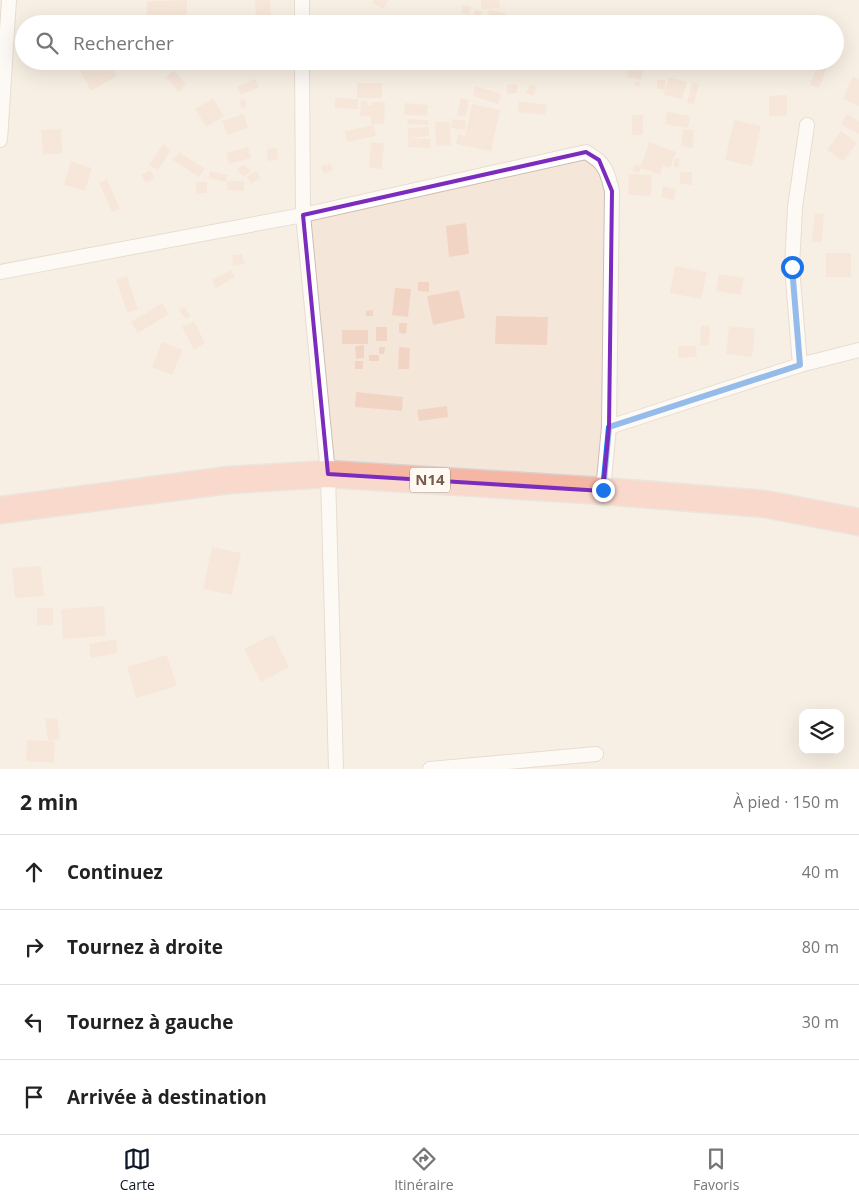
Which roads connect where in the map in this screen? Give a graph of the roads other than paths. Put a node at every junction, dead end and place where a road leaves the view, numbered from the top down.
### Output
1 (9, 0) edge
2 (302, 0) edge
3 (302, 15) edge
4 (302, 70) edge
5 (806, 125) dead end
6 (0, 140) edge
7 (304, 215) junction
8 (0, 272) edge
9 (859, 350) edge
10 (800, 365) junction
11 (609, 427) junction
12 (328, 474) junction
13 (603, 490) junction
14 (0, 510) edge
15 (859, 522) edge
16 (596, 754) dead end
17 (336, 769) edge
18 (430, 769) edge

1 - 6 street
2 - 3 street
4 - 7 street
5 - 10 street
7 - 8 street
7 - 11 street
7 - 12 street
9 - 10 street
10 - 11 street
11 - 13 street
12 - 13 highway, N14
12 - 14 highway, N14
12 - 17 street
13 - 15 highway, N14
16 - 18 street

